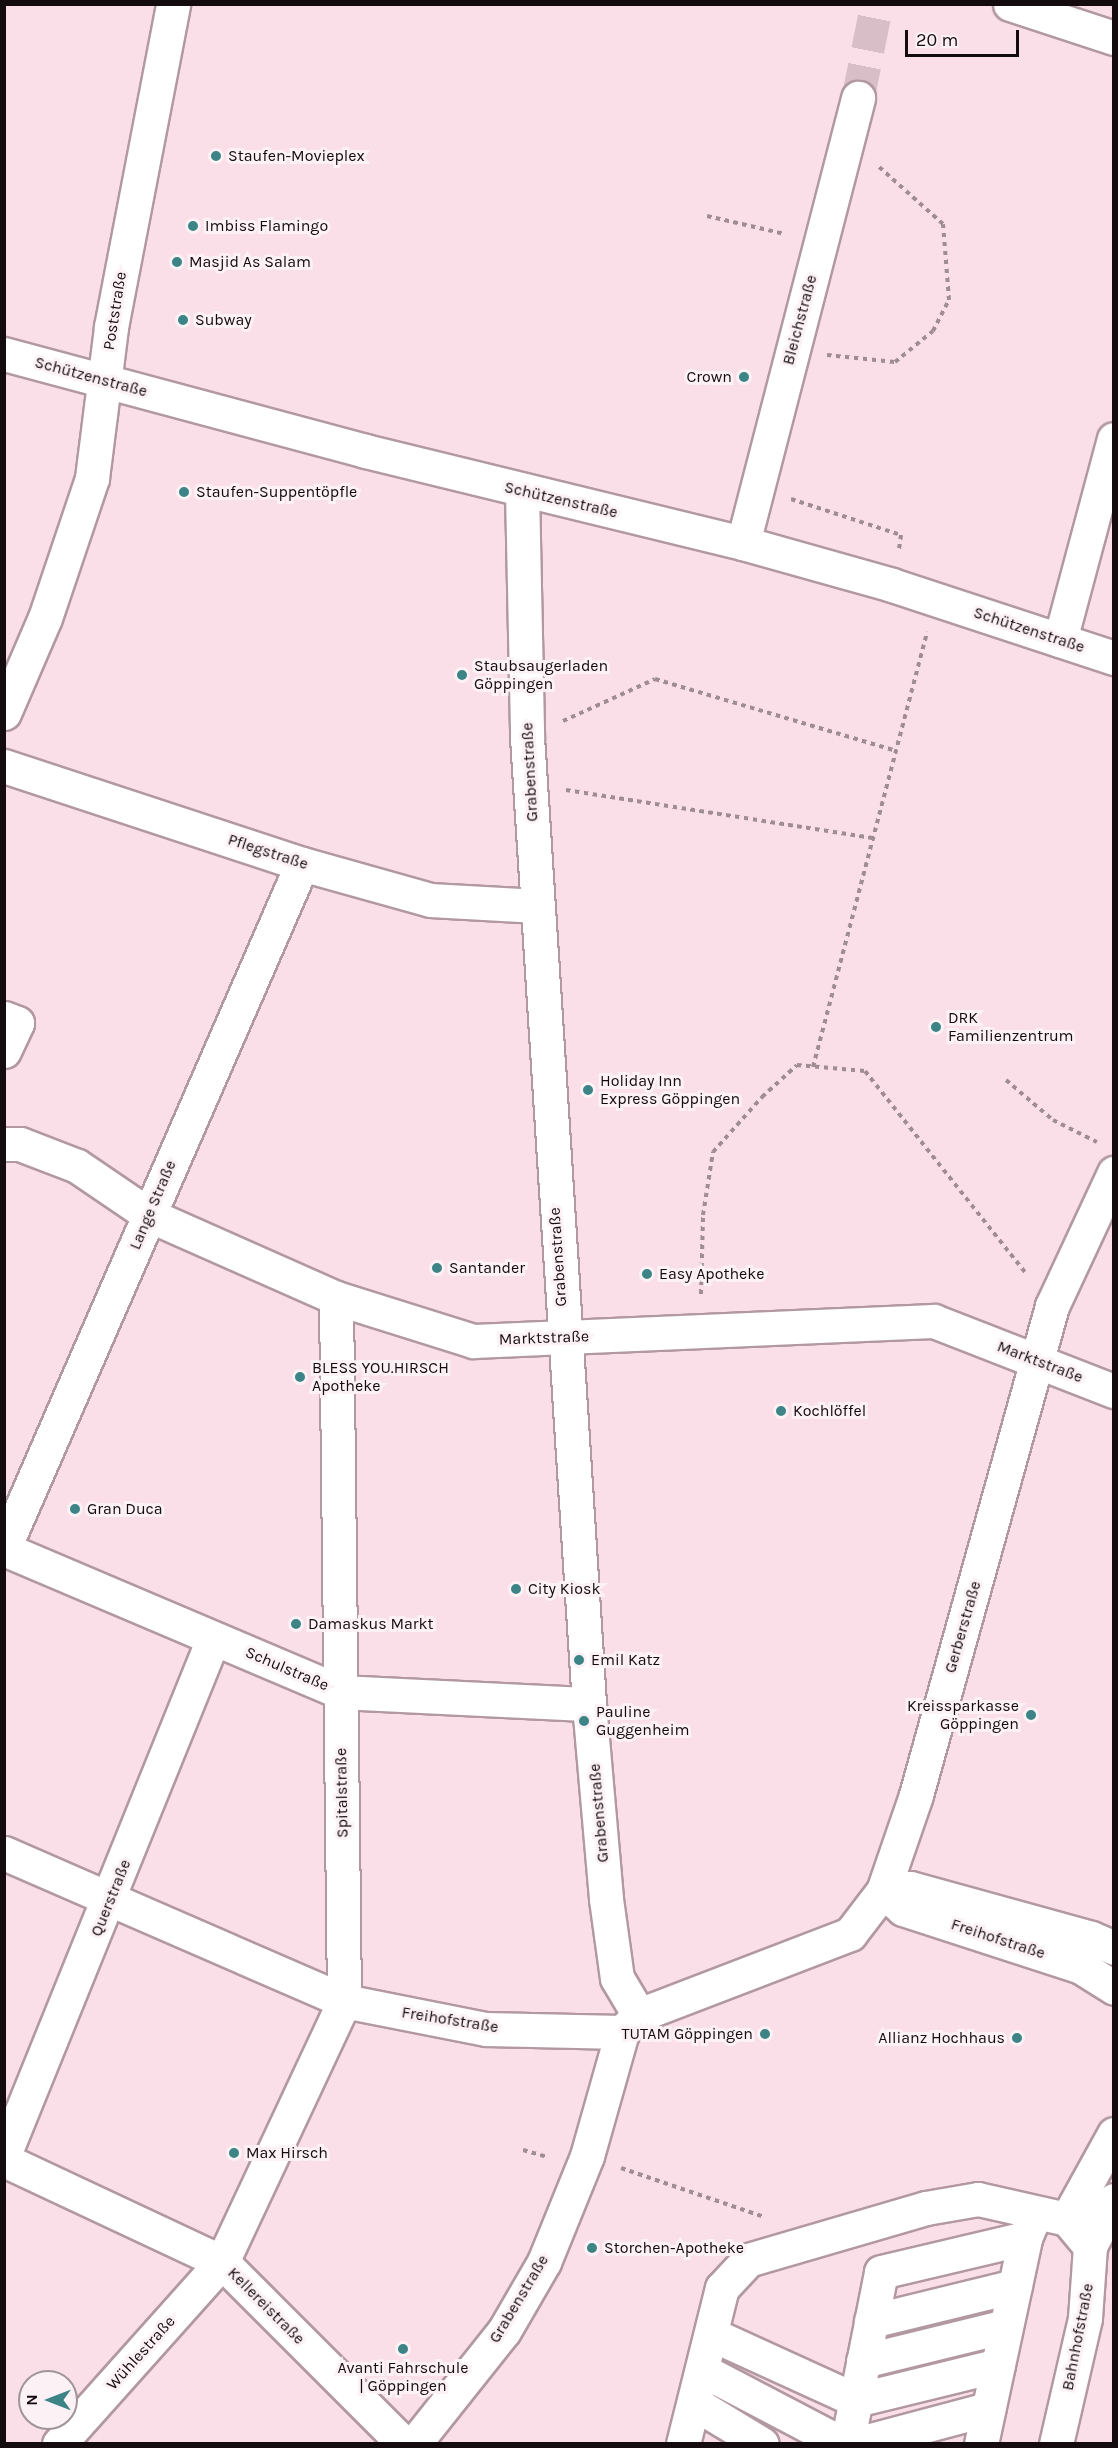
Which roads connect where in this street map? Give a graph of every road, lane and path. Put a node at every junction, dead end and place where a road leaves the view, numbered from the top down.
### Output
1 (173, 4) edge
2 (1010, 4) edge
3 (1113, 38) edge
4 (858, 98) tunnel mouth
5 (848, 138) junction
6 (707, 216) dead end
7 (820, 243) junction
8 (792, 351) junction
9 (4, 354) edge
10 (105, 381) junction
11 (1113, 439) edge
12 (756, 487) junction
13 (522, 491) junction
14 (742, 543) junction
15 (892, 585) junction
16 (936, 600) junction
17 (1060, 640) junction
18 (1113, 658) edge
19 (4, 713) edge
20 (527, 737) junction
21 (896, 751) junction
22 (4, 766) edge
23 (530, 785) junction
24 (874, 838) junction
25 (302, 864) junction
26 (537, 906) junction
27 (4, 1018) edge
28 (4, 1052) edge
29 (813, 1067) junction
30 (1006, 1080) dead end
31 (4, 1144) edge
32 (1108, 1159) edge
33 (149, 1215) junction
34 (336, 1298) junction
35 (1052, 1306) junction
36 (701, 1331) junction
37 (563, 1337) junction
38 (1036, 1360) junction
39 (1113, 1391) edge
40 (4, 1548) edge
41 (213, 1639) junction
42 (341, 1692) junction
43 (589, 1704) junction
44 (4, 1853) edge
45 (883, 1891) junction
46 (111, 1899) junction
47 (1113, 1948) edge
48 (1113, 1988) edge
49 (344, 2001) junction
50 (631, 2023) junction
51 (1113, 2134) edge
52 (4, 2155) edge
53 (587, 2156) junction
54 (4, 2160) edge
55 (1113, 2200) edge
56 (766, 2218) dead end
57 (1043, 2222) junction
58 (1090, 2246) junction
59 (222, 2262) junction
60 (1015, 2286) junction
61 (871, 2321) junction
62 (1006, 2326) junction
63 (711, 2334) junction
64 (863, 2361) junction
65 (998, 2365) junction
66 (702, 2370) junction
67 (856, 2400) junction
68 (694, 2403) junction
69 (988, 2409) junction
70 (59, 2444) edge
71 (404, 2444) edge
72 (414, 2444) edge
73 (683, 2444) edge
74 (762, 2444) edge
75 (843, 2444) edge
76 (847, 2444) edge
77 (856, 2444) edge
78 (981, 2444) edge
79 (1056, 2444) edge

1 - 10 street, Poststraße
2 - 3 street
4 - 5 street, Bleichstraße
5 - 7 street, Bleichstraße
5 - 8 path
6 - 7 path
7 - 8 street, Bleichstraße
8 - 12 street, Bleichstraße
9 - 10 street, Schützenstraße
10 - 13 street, Schützenstraße
10 - 19 street, Poststraße
11 - 17 street
12 - 14 street, Bleichstraße
12 - 15 path
13 - 14 street, Schützenstraße
13 - 20 street, Grabenstraße
14 - 15 street, Schützenstraße
15 - 16 street, Schützenstraße
16 - 17 street, Schützenstraße
16 - 21 path
17 - 18 street, Schützenstraße
20 - 21 path
20 - 23 street, Grabenstraße
21 - 24 path
22 - 25 street, Pflegstraße
23 - 24 path
23 - 26 street, Grabenstraße
24 - 29 path
25 - 26 street, Pflegstraße
25 - 33 street, Lange Straße
26 - 37 street, Grabenstraße
27 - 28 street
29 - 35 path
29 - 36 path
30 - 32 path
31 - 33 street, Marktstraße
32 - 35 street, Gerberstraße
33 - 34 street, Marktstraße
33 - 40 street, Lange Straße
34 - 37 street, Marktstraße
34 - 42 street, Spitalstraße
35 - 38 street, Gerberstraße
36 - 37 street, Marktstraße
36 - 38 street, Marktstraße
37 - 43 street, Grabenstraße
38 - 39 street, Marktstraße
38 - 45 street, Gerberstraße
40 - 41 street, Schulstraße
41 - 42 street, Schulstraße
41 - 46 street, Querstraße
42 - 43 street, Schulstraße
42 - 49 street, Spitalstraße
43 - 50 street, Grabenstraße
44 - 46 street, Freihofstraße
45 - 47 street, Freihofstraße
45 - 48 street, Freihofstraße
45 - 50 street, Freihofstraße
46 - 49 street, Freihofstraße
46 - 52 street, Querstraße
49 - 50 street, Freihofstraße
49 - 59 street, Spitalstraße
50 - 53 street, Grabenstraße
51 - 57 street
53 - 56 path
53 - 72 street, Grabenstraße
54 - 59 street, Kellereistraße
55 - 58 street, Bahnhofstraße
57 - 58 street
57 - 60 street
57 - 61 street
57 - 63 street
58 - 79 street, Bahnhofstraße
59 - 70 street, Wühlestraße
59 - 71 street, Kellereistraße
60 - 61 street
60 - 62 street
61 - 64 street
62 - 64 street
62 - 65 street
63 - 66 street
63 - 67 street
64 - 67 street
65 - 67 street
65 - 69 street
66 - 68 street
66 - 75 street
67 - 76 street
68 - 73 street
68 - 74 street
69 - 77 street
69 - 78 street

